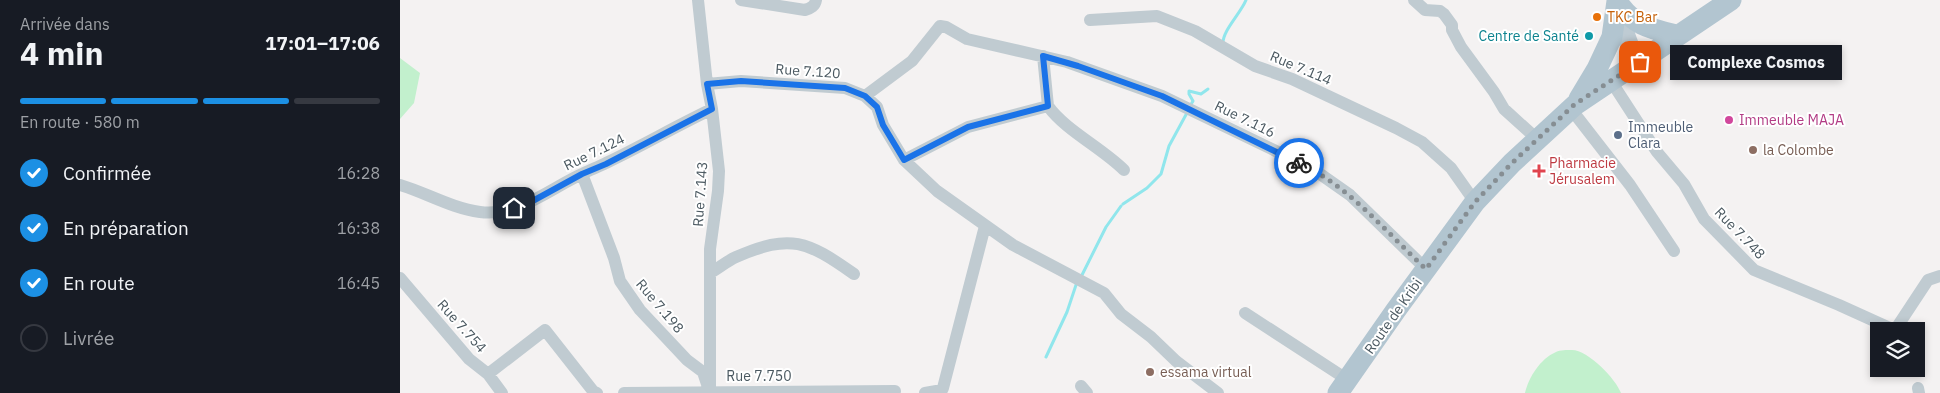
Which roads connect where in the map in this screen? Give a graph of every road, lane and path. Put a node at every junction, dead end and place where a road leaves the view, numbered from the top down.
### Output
1 (698, 0) edge
2 (741, 0) edge
3 (816, 0) edge
4 (1414, 0) edge
5 (1617, 0) edge
6 (1731, 0) edge
7 (1090, 20) dead end
8 (1676, 35) junction
9 (1043, 56) junction
10 (1640, 62) junction
11 (1611, 81) junction
12 (707, 84) junction
13 (865, 96) junction
14 (1048, 106) junction
15 (1573, 106) junction
16 (712, 109) junction
17 (1537, 139) junction
18 (904, 160) junction
19 (1124, 170) dead end
20 (582, 174) junction
21 (400, 185) edge
22 (1475, 202) junction
23 (985, 226) junction
24 (1674, 251) dead end
25 (1426, 269) junction
26 (710, 273) junction
27 (854, 274) dead end
28 (1940, 276) edge
29 (400, 278) edge
30 (1245, 313) dead end
31 (488, 374) junction
32 (1343, 386) edge
33 (895, 391) dead end
34 (710, 392) edge
35 (502, 393) edge
36 (597, 393) edge
37 (624, 393) edge
38 (926, 393) edge
39 (1218, 393) edge

1 - 12 street, Rue 7.143
2 - 3 street
4 - 17 street
5 - 8 main road
5 - 10 main road
5 - 15 main road
6 - 8 main road, Route de Kribi
7 - 22 street, Rue 7.114
8 - 10 main road, Route de Kribi
9 - 13 street, Rue 7.116
9 - 14 street
9 - 25 street, Rue 7.116
10 - 11 main road, Route de Kribi
11 - 15 main road, Route de Kribi
11 - 28 street, Rue 7.748
12 - 13 street, Rue 7.120
12 - 16 street, Rue 7.143
13 - 18 street
14 - 18 street
14 - 19 street
15 - 17 main road, Route de Kribi
15 - 24 street
16 - 20 street, Rue 7.124
16 - 26 street, Rue 7.143
17 - 22 main road, Route de Kribi
18 - 23 street
20 - 21 street, Rue 7.124
20 - 34 street, Rue 7.198
22 - 25 main road, Route de Kribi
23 - 38 street
23 - 39 street
25 - 32 main road, Route de Kribi
26 - 27 street
26 - 34 street, Rue 7.143
29 - 31 street, Rue 7.754
30 - 32 street
31 - 35 street, Rue 7.754
31 - 36 street
33 - 34 street, Rue 7.750
34 - 37 street, Rue 7.750

